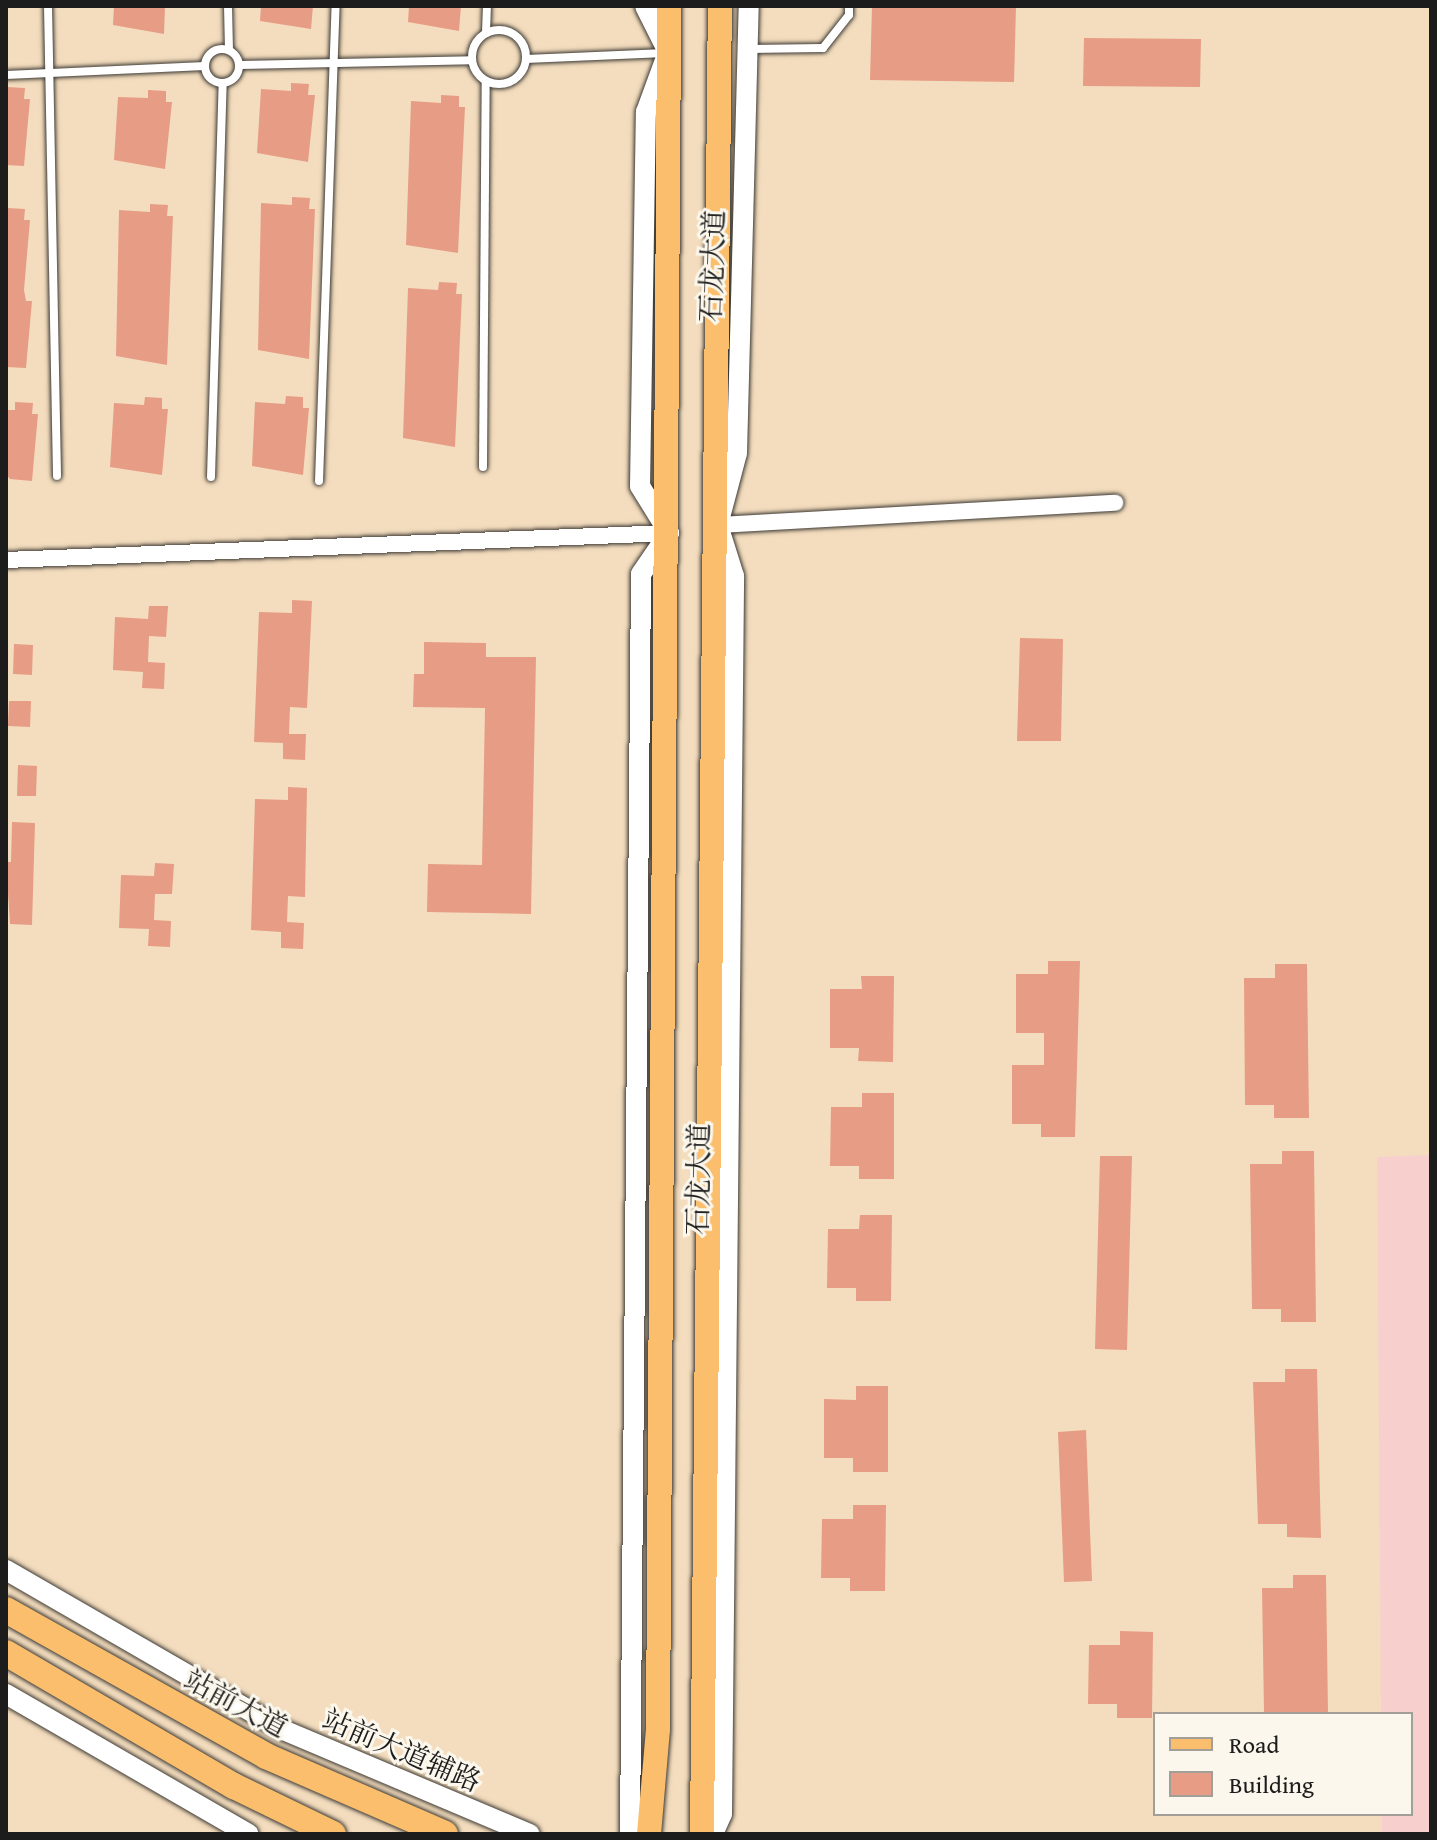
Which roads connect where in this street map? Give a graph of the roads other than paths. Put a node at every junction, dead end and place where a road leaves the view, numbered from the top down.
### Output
1 (48, 6) edge
2 (228, 6) edge
3 (336, 6) edge
4 (487, 6) edge
5 (645, 6) edge
6 (669, 6) edge
7 (720, 6) edge
8 (749, 6) edge
9 (849, 6) edge
10 (486, 33) junction
11 (229, 49) junction
12 (748, 49) junction
13 (668, 52) junction
14 (526, 59) junction
15 (472, 60) junction
16 (334, 63) junction
17 (240, 65) junction
18 (205, 66) junction
19 (49, 73) junction
20 (6, 75) edge
21 (486, 81) junction
22 (223, 83) junction
23 (483, 467) dead end
24 (57, 476) dead end
25 (211, 477) dead end
26 (319, 481) dead end
27 (1115, 503) dead end
28 (718, 525) junction
29 (669, 533) junction
30 (6, 560) edge
31 (6, 1570) edge
32 (6, 1610) edge
33 (6, 1653) edge
34 (6, 1694) edge
35 (248, 1834) edge
36 (333, 1834) edge
37 (445, 1834) edge
38 (530, 1834) edge
39 (630, 1834) edge
40 (649, 1834) edge
41 (702, 1834) edge
42 (713, 1834) edge

1 - 19 lane
2 - 11 lane
3 - 16 lane
4 - 10 lane
5 - 13 street, 石龙大道
6 - 13 main road, 石龙大道
7 - 28 main road, 石龙大道
8 - 12 street, 石龙大道
9 - 12 lane
10 - 14 lane
10 - 15 lane
11 - 17 lane
11 - 18 lane
12 - 28 street, 石龙大道
13 - 14 lane
13 - 29 main road, 石龙大道
14 - 21 lane
15 - 16 lane
15 - 21 lane
16 - 17 lane
16 - 26 lane
17 - 22 lane
18 - 19 lane
18 - 22 lane
19 - 20 lane
19 - 24 lane
21 - 23 lane
22 - 25 lane
27 - 28 street
28 - 41 main road, 石龙大道
28 - 42 street, 石龙大道
29 - 30 street
29 - 39 street
29 - 40 main road, 石龙大道
31 - 38 street, 站前大道辅路
32 - 37 highway, 站前大道
33 - 36 highway
34 - 35 street

